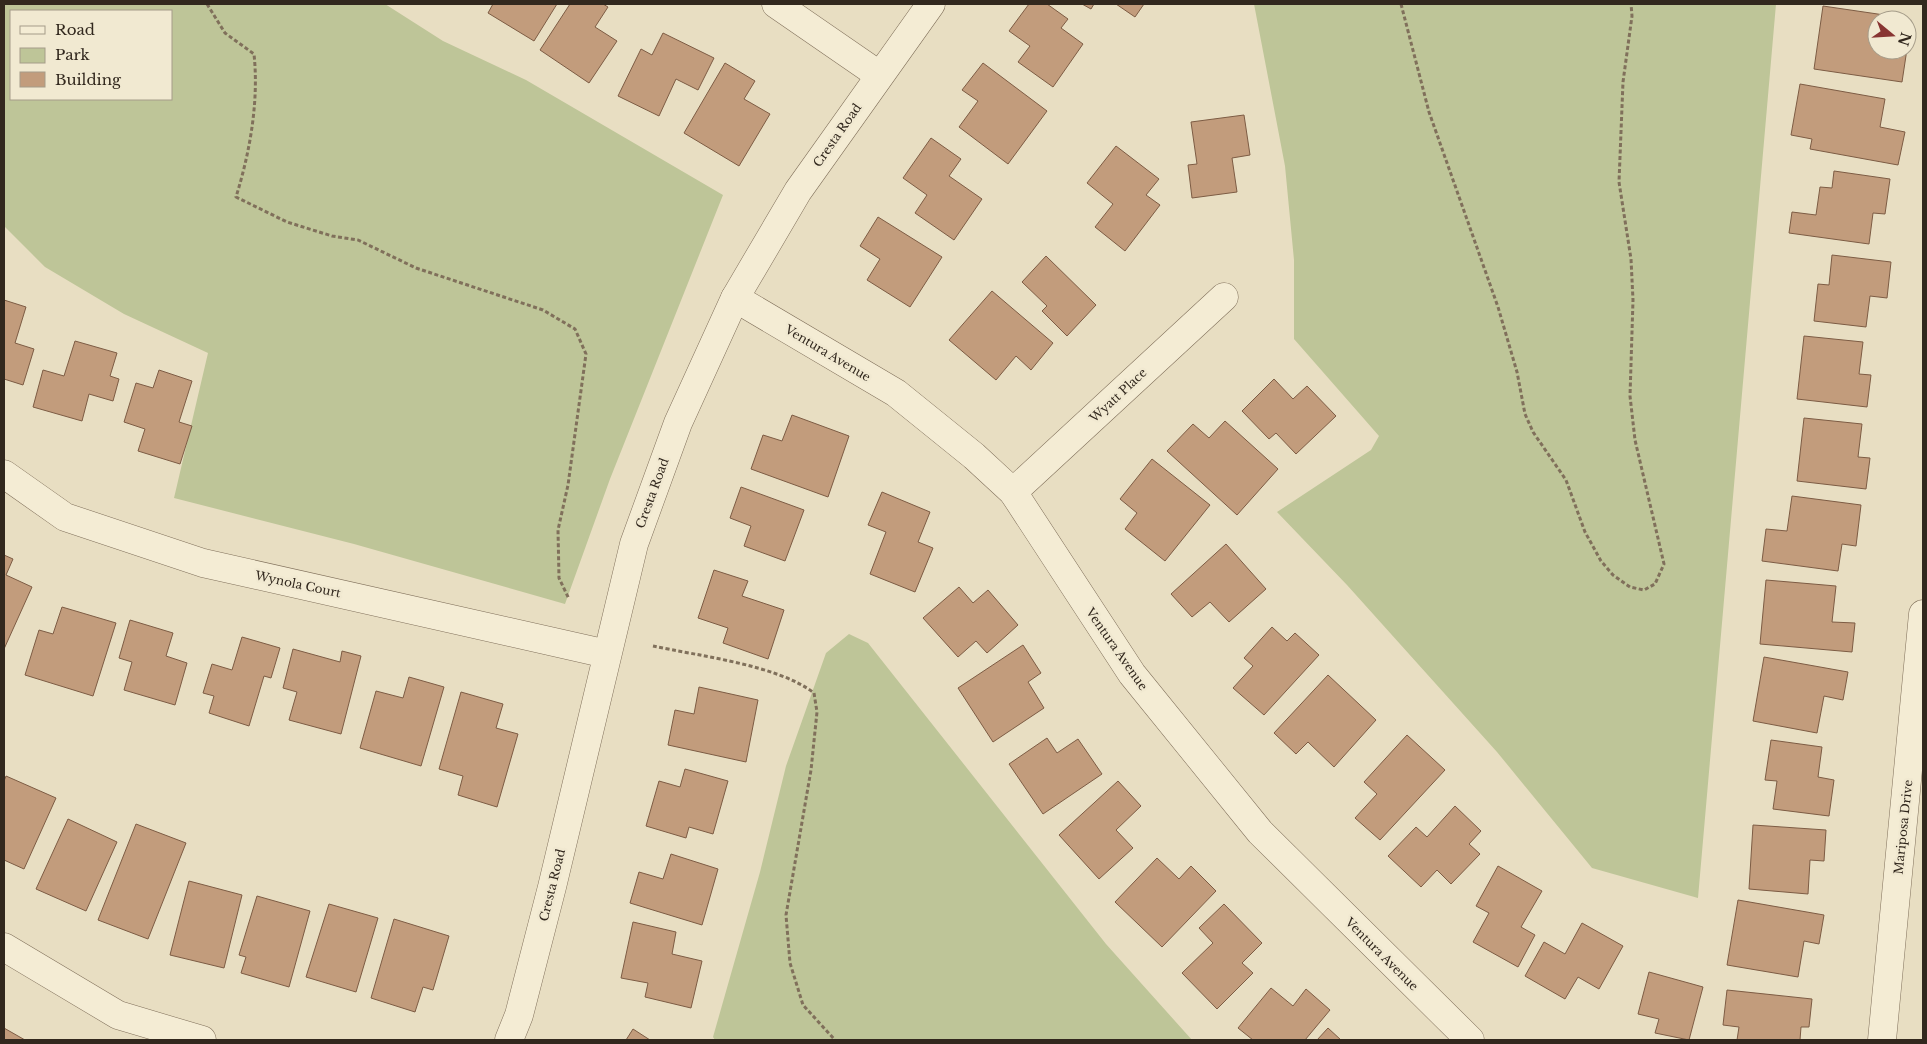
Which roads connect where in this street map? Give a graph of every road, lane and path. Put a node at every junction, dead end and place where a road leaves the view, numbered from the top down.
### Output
1 (207, 4) edge
2 (776, 4) edge
3 (930, 4) edge
4 (1401, 4) edge
5 (1631, 4) edge
6 (879, 75) junction
7 (1224, 297) dead end
8 (735, 298) junction
9 (4, 474) edge
10 (1013, 492) junction
11 (569, 599) dead end
12 (1923, 614) edge
13 (653, 646) dead end
14 (607, 654) junction
15 (4, 947) edge
16 (202, 1040) edge
17 (509, 1040) edge
18 (835, 1040) edge
19 (1470, 1040) edge
20 (1882, 1040) edge

1 - 11 path
2 - 6 street
3 - 6 street, Cresta Road
4 - 5 path
6 - 8 street, Cresta Road
7 - 10 street, Wyatt Place
8 - 10 street, Ventura Avenue
8 - 14 street, Cresta Road
9 - 14 street, Wynola Court
10 - 19 street, Ventura Avenue
12 - 20 street, Mariposa Drive
13 - 18 path
14 - 17 street, Cresta Road
15 - 16 street

